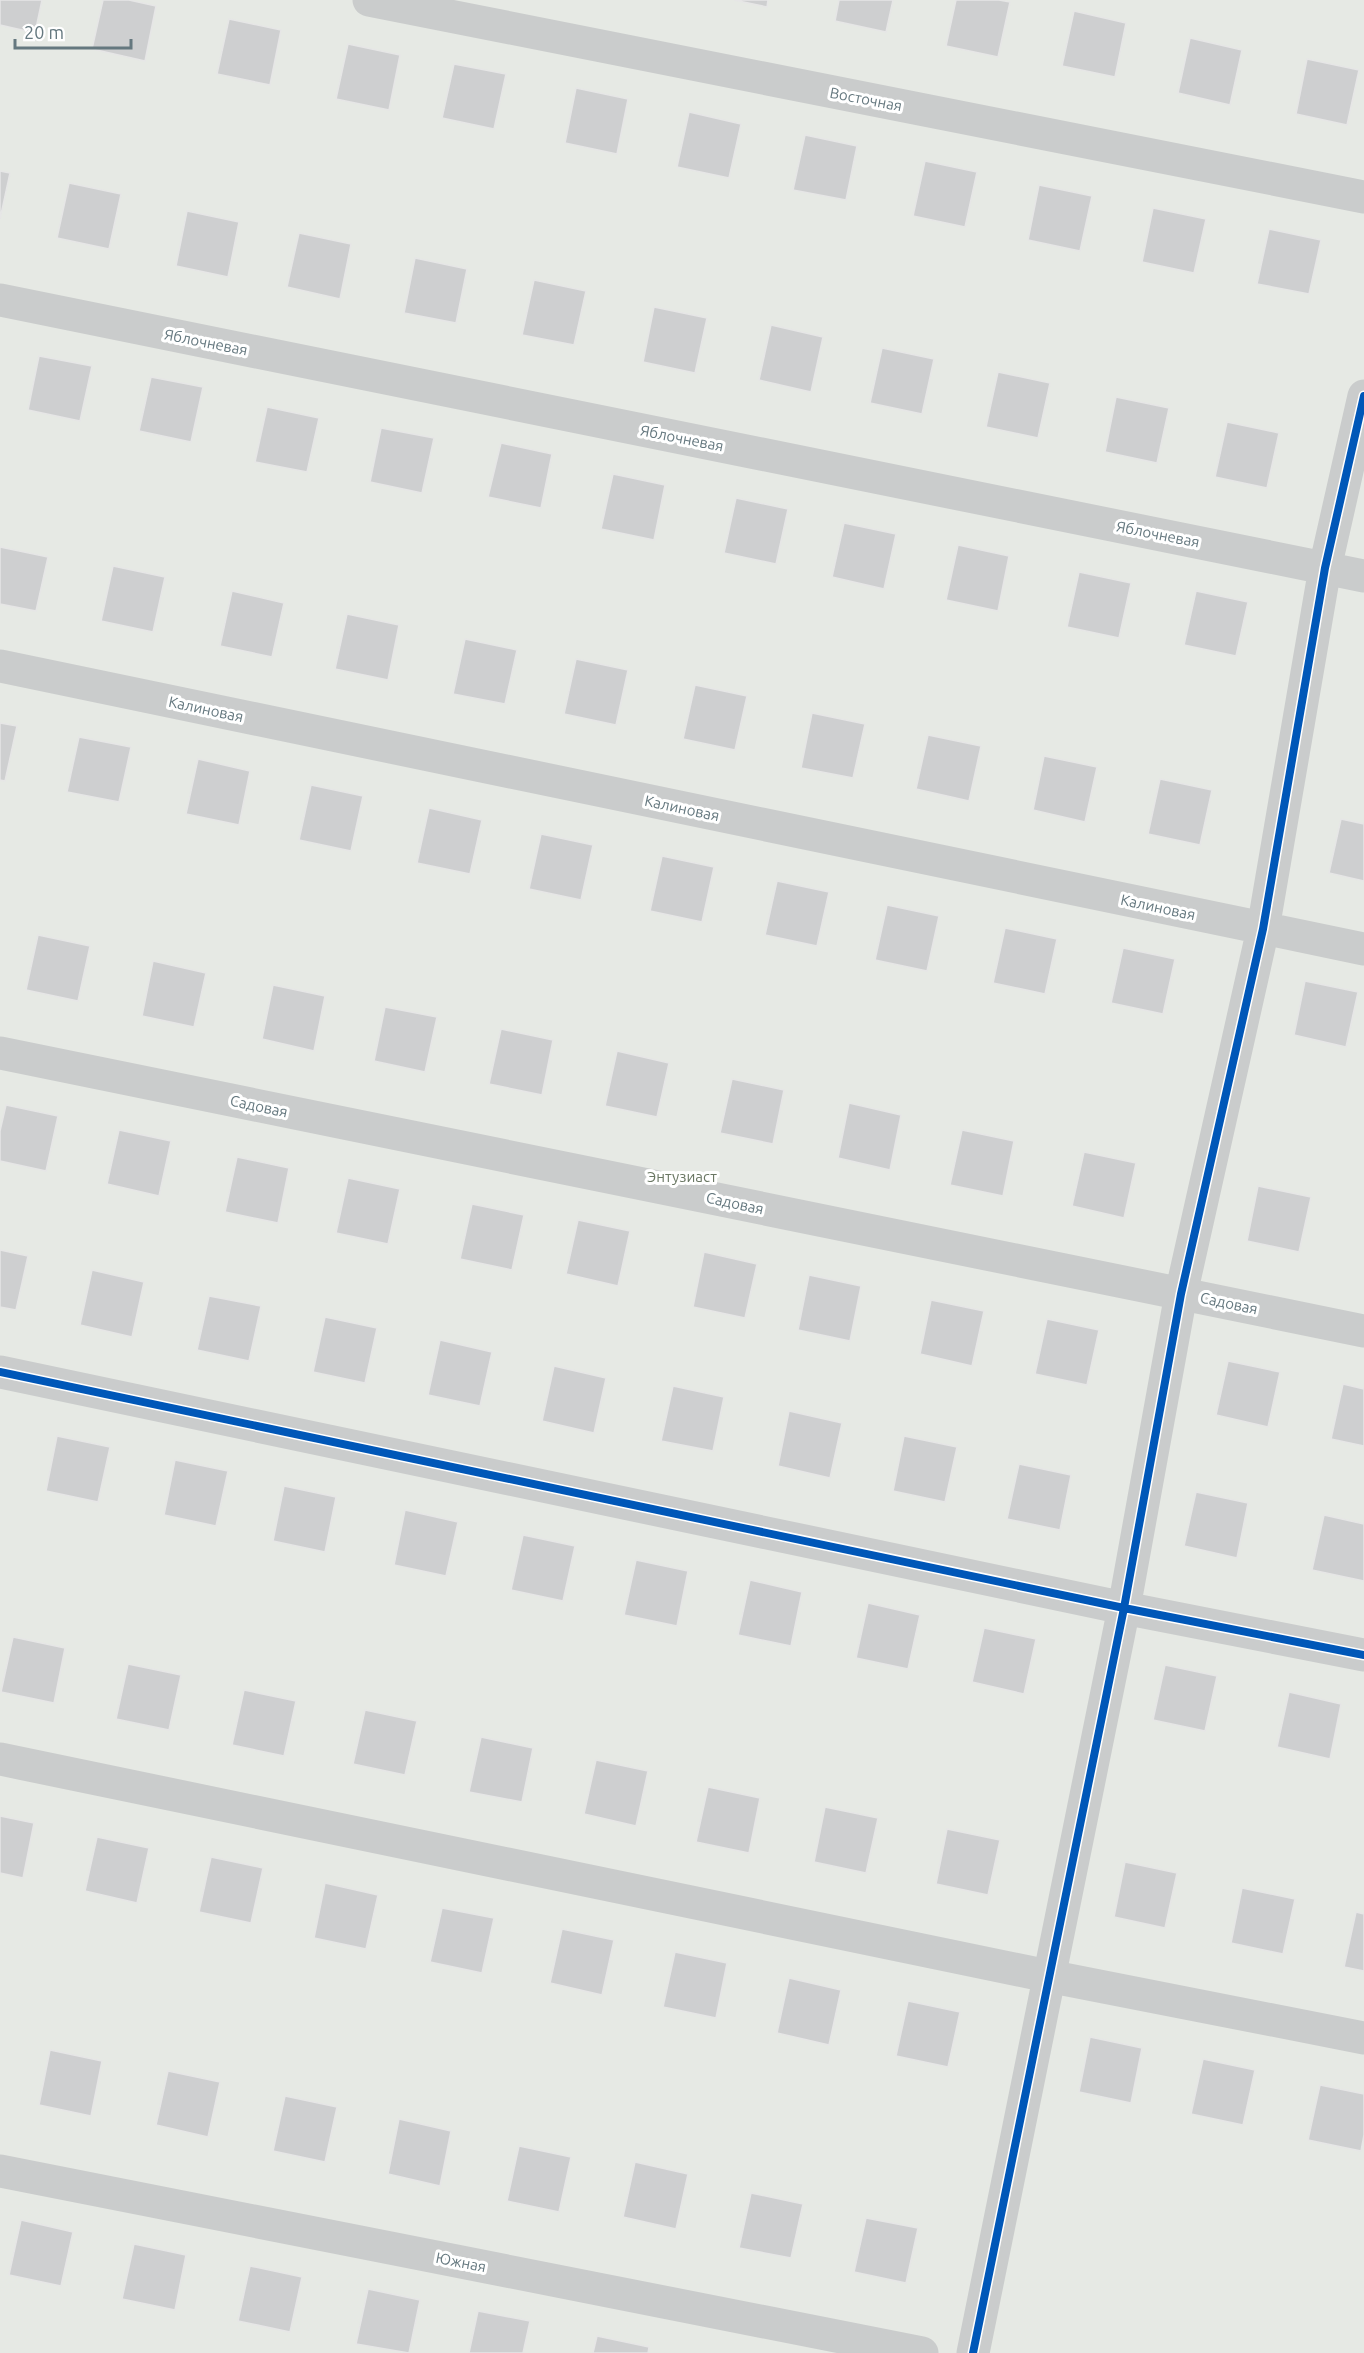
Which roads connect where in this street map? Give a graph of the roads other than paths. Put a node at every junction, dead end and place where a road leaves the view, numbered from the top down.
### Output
1 (369, 0) edge
2 (1364, 197) edge
3 (0, 300) edge
4 (1364, 396) edge
5 (1326, 568) junction
6 (1364, 576) edge
7 (0, 666) edge
8 (1263, 928) junction
9 (1364, 948) edge
10 (0, 1053) edge
11 (1181, 1293) junction
12 (1364, 1331) edge
13 (0, 1372) edge
14 (1124, 1608) junction
15 (1364, 1655) edge
16 (0, 1759) edge
17 (1048, 1976) junction
18 (1364, 2038) edge
19 (0, 2171) edge
20 (922, 2353) edge
21 (973, 2353) edge

1 - 2 street, Восточная
3 - 5 street, Яблочневая
4 - 5 street
5 - 6 street, Яблочневая
5 - 8 street
7 - 8 street, Калиновая
8 - 9 street, Калиновая
8 - 11 street
10 - 11 street, Садовая
11 - 12 street, Садовая
11 - 14 street
13 - 14 street
14 - 15 street
14 - 17 street
16 - 17 street
17 - 18 street
17 - 21 street
19 - 20 street, Южная

